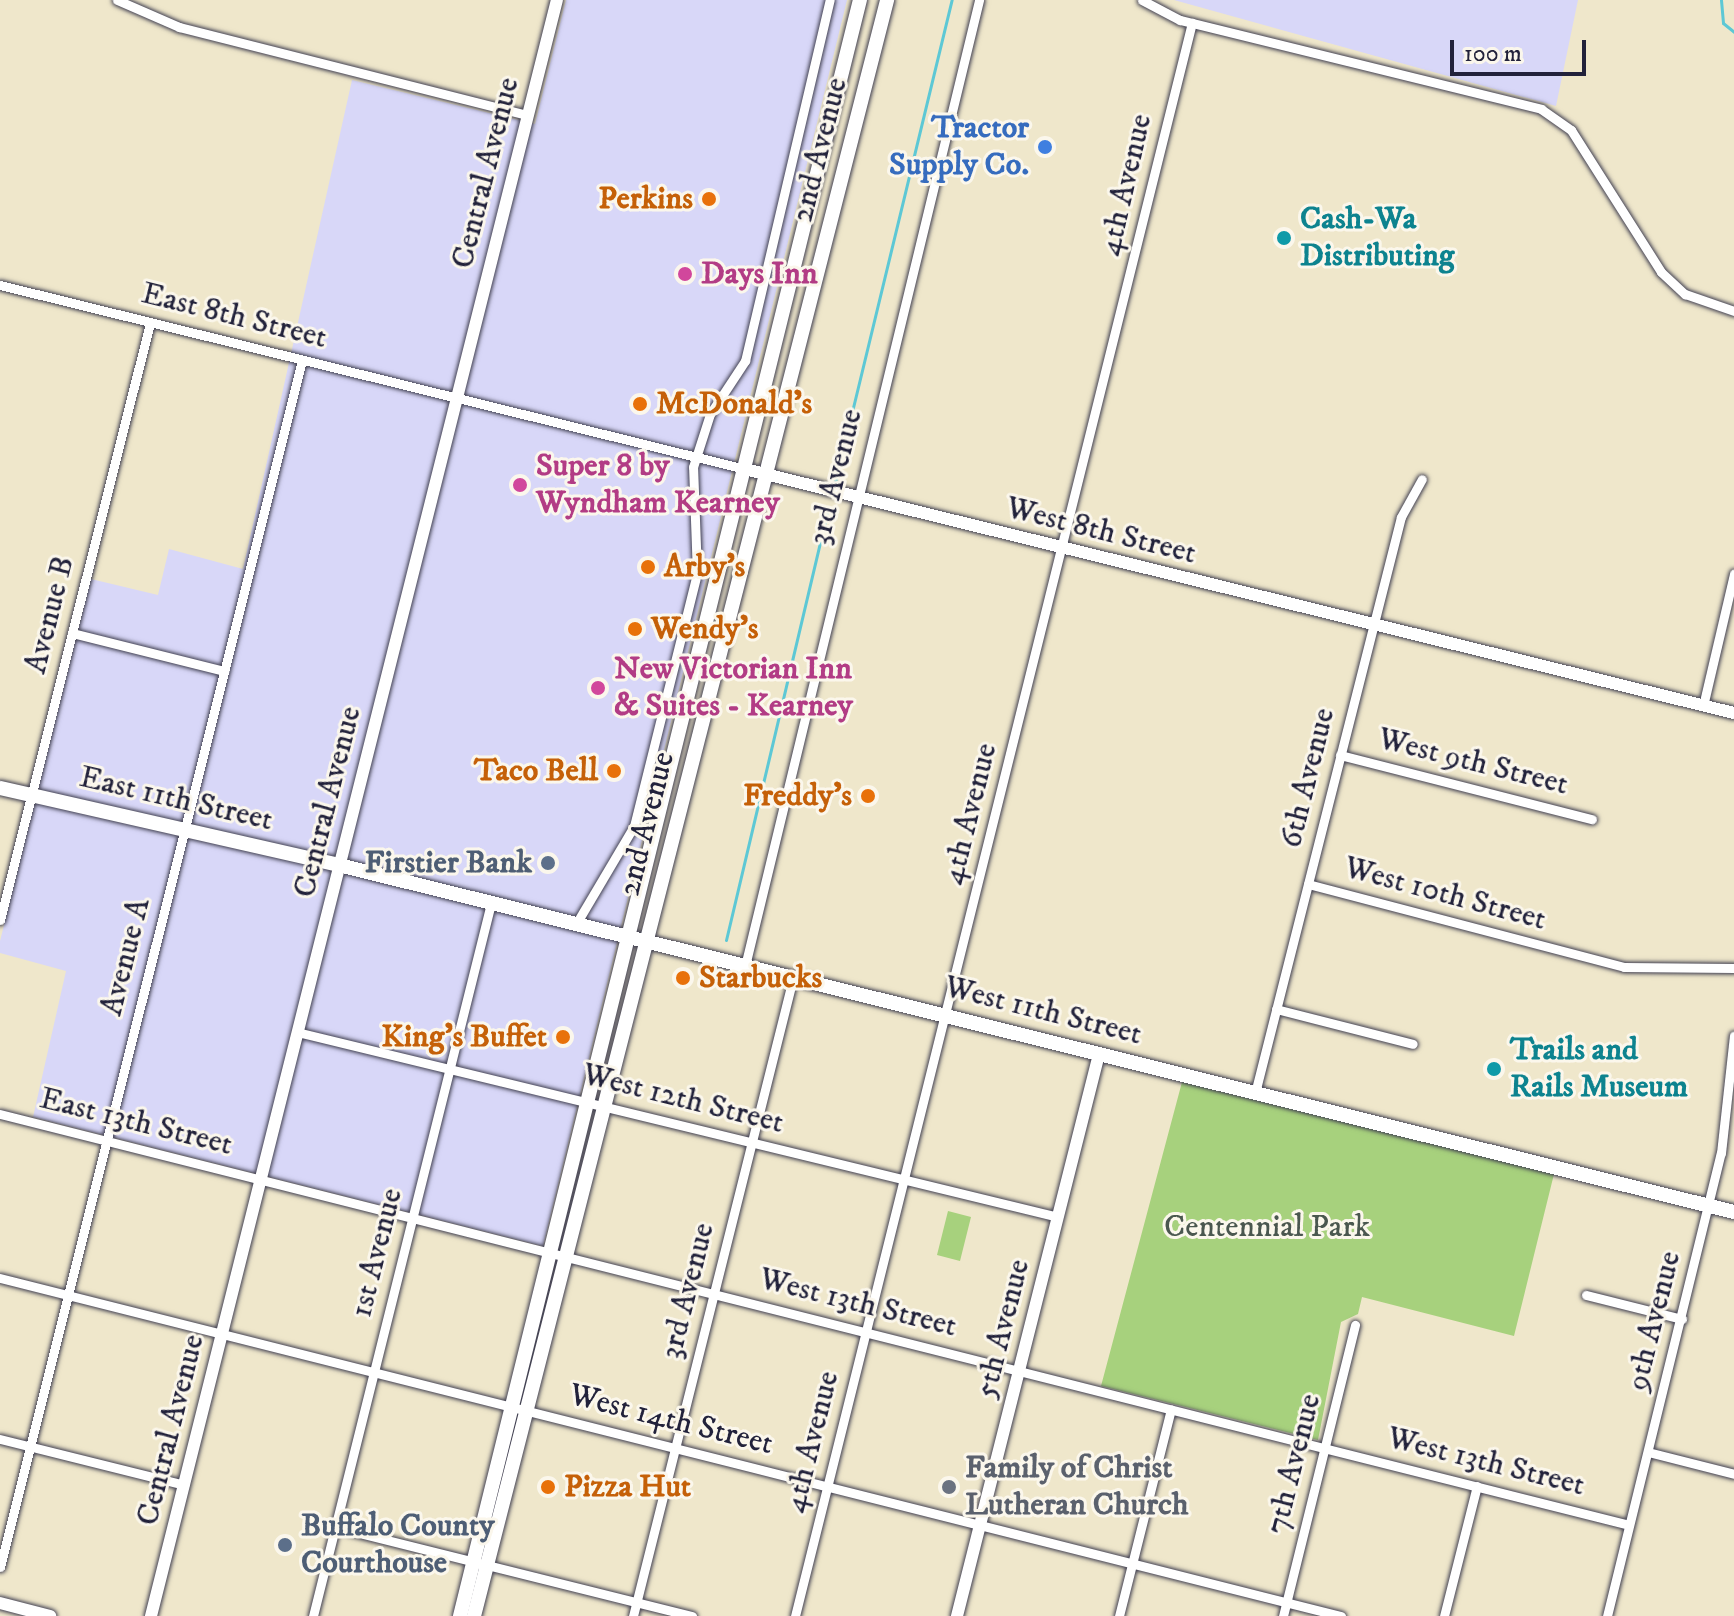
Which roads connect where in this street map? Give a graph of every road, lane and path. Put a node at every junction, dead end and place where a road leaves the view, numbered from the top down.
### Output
1 (117, 0) edge
2 (557, 0) edge
3 (830, 0) edge
4 (860, 0) edge
5 (887, 0) edge
6 (979, 0) edge
7 (1142, 0) edge
8 (1192, 23) junction
9 (527, 115) junction
10 (0, 285) edge
11 (1734, 311) edge
12 (150, 323) junction
13 (302, 360) junction
14 (456, 398) junction
15 (695, 457) junction
16 (745, 469) junction
17 (766, 475) junction
18 (1422, 479) dead end
19 (858, 497) junction
20 (1063, 548) junction
21 (1734, 574) edge
22 (1373, 625) junction
23 (72, 633) junction
24 (224, 671) junction
25 (1703, 706) junction
26 (1734, 713) edge
27 (1340, 755) junction
28 (0, 788) edge
29 (29, 795) junction
30 (1592, 819) dead end
31 (181, 829) junction
32 (339, 865) junction
33 (1308, 884) junction
34 (491, 903) junction
35 (0, 920) edge
36 (576, 924) junction
37 (631, 937) junction
38 (646, 941) junction
39 (745, 966) junction
40 (1734, 968) edge
41 (793, 978) junction
42 (1276, 1009) junction
43 (946, 1016) junction
44 (297, 1032) junction
45 (1734, 1036) edge
46 (1413, 1044) dead end
47 (1099, 1054) junction
48 (449, 1069) junction
49 (1255, 1093) junction
50 (597, 1105) junction
51 (0, 1114) edge
52 (107, 1141) junction
53 (752, 1143) junction
54 (260, 1179) junction
55 (904, 1180) junction
56 (1708, 1206) junction
57 (1734, 1212) edge
58 (1058, 1217) junction
59 (412, 1218) junction
60 (558, 1254) junction
61 (0, 1278) edge
62 (714, 1294) junction
63 (68, 1295) junction
64 (1586, 1295) dead end
65 (1682, 1319) junction
66 (1355, 1325) dead end
67 (866, 1332) junction
68 (221, 1333) junction
69 (374, 1371) junction
70 (1019, 1371) junction
71 (520, 1408) junction
72 (1171, 1409) junction
73 (0, 1439) edge
74 (30, 1446) junction
75 (676, 1448) junction
76 (1324, 1448) junction
77 (1648, 1452) junction
78 (1734, 1474) edge
79 (184, 1485) junction
80 (827, 1486) junction
81 (1477, 1486) junction
82 (980, 1525) junction
83 (1629, 1525) junction
84 (335, 1527) junction
85 (480, 1563) junction
86 (1133, 1563) junction
87 (0, 1567) edge
88 (637, 1602) junction
89 (1287, 1602) junction
90 (0, 1603) edge
91 (50, 1616) edge
92 (151, 1616) edge
93 (313, 1616) edge
94 (460, 1616) edge
95 (474, 1616) edge
96 (633, 1616) edge
97 (692, 1616) edge
98 (795, 1616) edge
99 (957, 1616) edge
100 (1119, 1616) edge
101 (1283, 1616) edge
102 (1341, 1616) edge
103 (1444, 1616) edge
104 (1607, 1616) edge

1 - 9 street
2 - 9 street, Central Avenue
3 - 15 street
4 - 16 main road, 2nd Avenue
5 - 17 main road, 2nd Avenue
6 - 19 street, 3rd Avenue
7 - 8 street
8 - 11 street
8 - 20 street, 4th Avenue
9 - 14 street, Central Avenue
10 - 12 street, East 8th Street
12 - 13 street, East 8th Street
12 - 23 street, Avenue B
13 - 14 street, East 8th Street
13 - 24 street, Avenue A
14 - 15 street, West 8th Street
14 - 32 street, Central Avenue
15 - 16 street, West 8th Street
15 - 36 street
16 - 17 street, West 8th Street
16 - 37 main road, 2nd Avenue
17 - 19 street, West 8th Street
17 - 38 main road, 2nd Avenue
18 - 22 street, 6th Avenue
19 - 20 street, West 8th Street
19 - 39 street, 3rd Avenue
20 - 22 street, West 8th Street
20 - 43 street, 4th Avenue
21 - 25 street
22 - 25 street, West 8th Street
22 - 27 street, 6th Avenue
23 - 24 street
23 - 29 street, Avenue B
24 - 31 street, Avenue A
25 - 26 street, West 8th Street
27 - 30 street, West 9th Street
27 - 33 street, 6th Avenue
28 - 29 main road, East 11th Street
29 - 31 main road, East 11th Street
29 - 35 street, Avenue B
31 - 32 main road, East 11th Street
31 - 52 street, Avenue A
32 - 34 main road, West 11th Street
32 - 44 street, Central Avenue
33 - 40 street, West 10th Street
33 - 42 street, 6th Avenue
34 - 36 main road, West 11th Street
34 - 48 street, 1st Avenue
36 - 37 main road, West 11th Street
37 - 38 main road, West 11th Street
37 - 50 main road, 2nd Avenue
38 - 39 main road, West 11th Street
38 - 50 main road, 2nd Avenue
39 - 41 main road, West 11th Street
41 - 43 main road, West 11th Street
41 - 53 street, 3rd Avenue
42 - 46 street
42 - 49 street, 6th Avenue
43 - 47 main road, West 11th Street
43 - 55 street, 4th Avenue
44 - 48 street, West 12th Street
44 - 54 street, Central Avenue
45 - 56 street, 9th Avenue
47 - 49 main road, West 11th Street
47 - 58 street, 5th Avenue
48 - 50 street, West 12th Street
48 - 59 street, 1st Avenue
49 - 56 main road, West 11th Street
50 - 53 street, West 12th Street
50 - 60 main road, 2nd Avenue
51 - 52 street, East 13th Street
52 - 54 street, East 13th Street
52 - 63 street, Avenue A
53 - 55 street, West 12th Street
53 - 62 street, 3rd Avenue
54 - 59 street, West 13th Street
54 - 68 street, Central Avenue
55 - 58 street, West 12th Street
55 - 67 street, 4th Avenue
56 - 57 main road, West 11th Street
56 - 65 street, 9th Avenue
58 - 70 street, 5th Avenue
59 - 60 street, West 13th Street
59 - 69 street, 1st Avenue
60 - 62 street, West 13th Street
60 - 71 main road, 2nd Avenue
61 - 63 street, West 14th Street
62 - 67 street, West 13th Street
62 - 75 street, 3rd Avenue
63 - 68 street, West 14th Street
63 - 74 street, Avenue A
64 - 65 street
65 - 77 street, 9th Avenue
66 - 76 street, 7th Avenue
67 - 70 street, West 13th Street
67 - 80 street, 4th Avenue
68 - 69 street, West 14th Street
68 - 79 street, Central Avenue
69 - 71 street, West 14th Street
69 - 84 street, 1st Avenue
70 - 72 street, West 13th Street
70 - 82 street, 5th Avenue
71 - 75 street, West 14th Street
71 - 85 main road, 2nd Avenue
72 - 76 street, West 13th Street
72 - 86 street
73 - 74 street
74 - 79 street
74 - 87 street, Avenue A
75 - 80 street, West 14th Street
75 - 88 street, 3rd Avenue
76 - 81 street, West 13th Street
76 - 89 street, 7th Avenue
77 - 78 street
77 - 83 street, 9th Avenue
79 - 92 street, Central Avenue
80 - 82 street, West 14th Street
80 - 98 street, 4th Avenue
81 - 83 street, West 13th Street
81 - 103 street
82 - 86 street, West 14th Street
82 - 99 street, 5th Avenue
83 - 104 street, 9th Avenue
84 - 85 street
84 - 93 street, 1st Avenue
85 - 88 street
85 - 94 main road, 2nd Avenue
85 - 95 main road, 2nd Avenue
86 - 89 street, West 14th Street
86 - 100 street
88 - 96 street, 3rd Avenue
88 - 97 street
89 - 101 street, 7th Avenue
89 - 102 street, West 14th Street
90 - 91 street

